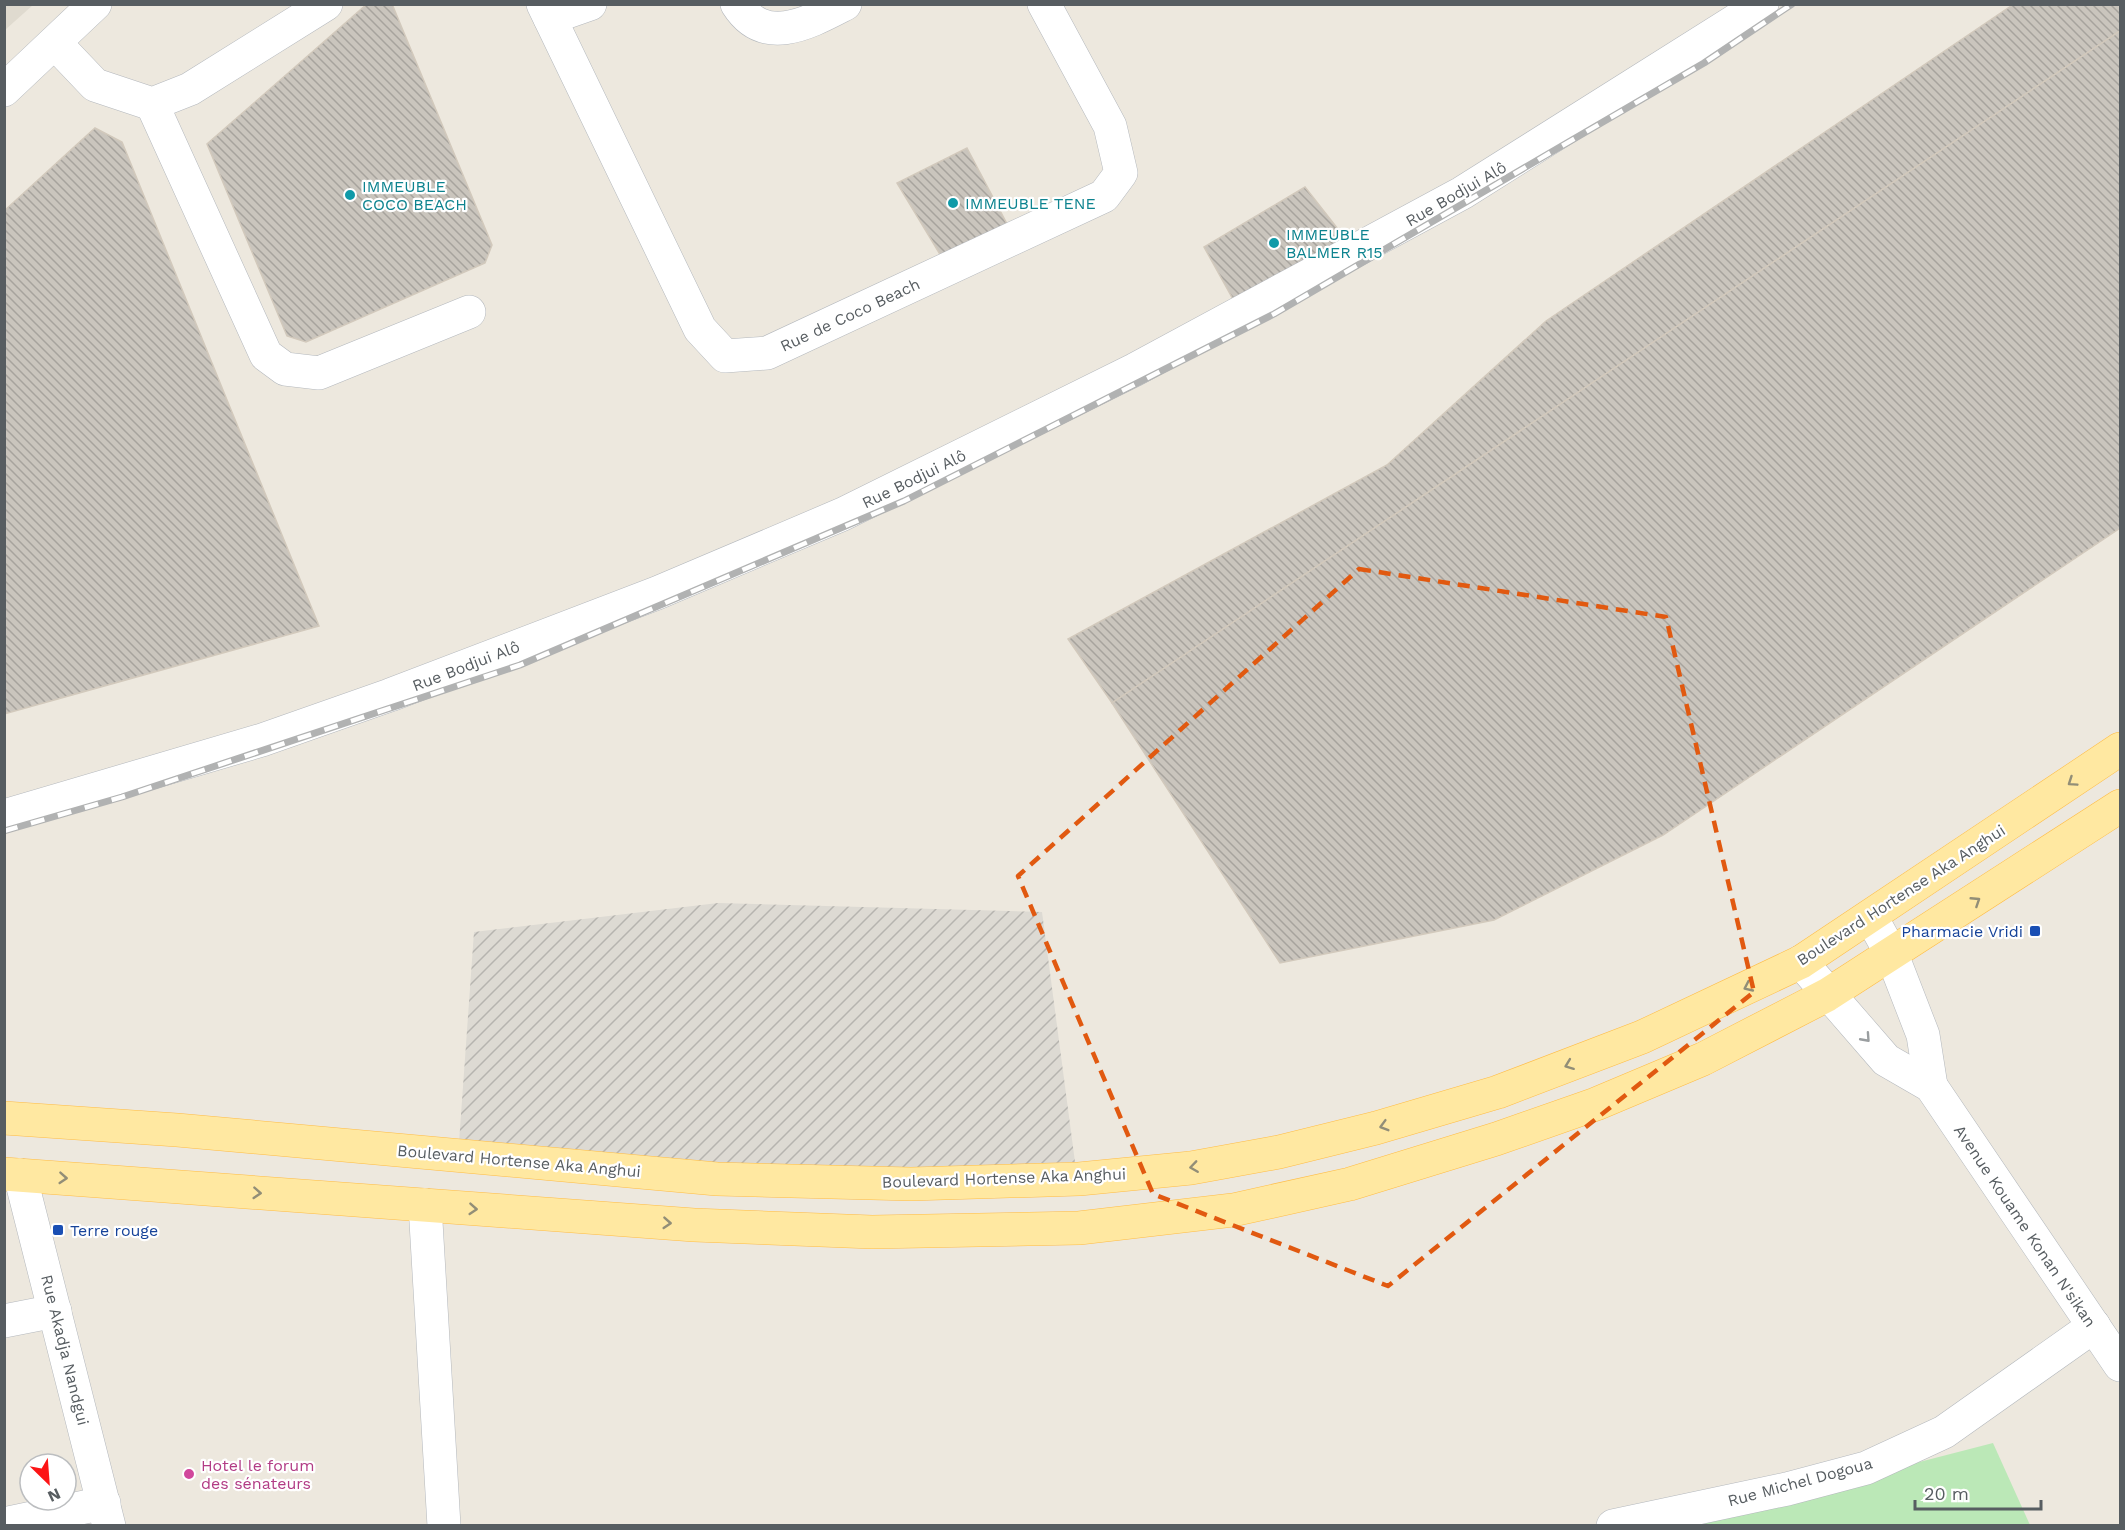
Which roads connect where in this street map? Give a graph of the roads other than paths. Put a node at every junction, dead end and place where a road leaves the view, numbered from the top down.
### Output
1 (95, 4) edge
2 (326, 4) edge
3 (591, 4) edge
4 (737, 4) edge
5 (845, 4) edge
6 (1044, 4) edge
7 (1762, 4) edge
8 (546, 11) edge
9 (55, 43) junction
10 (4, 90) edge
11 (152, 104) junction
12 (469, 312) dead end
13 (2121, 749) edge
14 (2121, 806) edge
15 (4, 816) edge
16 (1871, 917) junction
17 (1892, 956) junction
18 (1801, 962) junction
19 (1827, 995) junction
20 (1930, 1086) junction
21 (4, 1118) edge
22 (12, 1174) edge
23 (425, 1205) junction
24 (55, 1311) junction
25 (4, 1321) edge
26 (2094, 1326) junction
27 (2121, 1365) edge
28 (106, 1514) edge
29 (4, 1524) edge
30 (444, 1526) edge
31 (1613, 1526) edge

1 - 9 street
2 - 11 street
3 - 8 street
4 - 5 street
6 - 8 street, Rue de Coco Beach
7 - 15 street, Rue Bodjui Alô
9 - 10 street
9 - 11 street
11 - 12 street
13 -> 16 main road, Boulevard Hortense Aka Anghui
17 -> 14 main road
16 - 17 street, Avenue Kouame Konan N'sikan
16 - 18 main road, Boulevard Hortense Aka Anghui
17 - 19 main road
17 - 20 street, Avenue Kouame Konan N'sikan
18 - 19 street, Avenue Kouame Konan N'sikan
18 -> 21 main road, Boulevard Hortense Aka Anghui
19 -> 20 street, Avenue Kouame Konan N'sikan
23 -> 19 main road
20 - 26 street, Avenue Kouame Konan N'sikan
22 -> 23 main road
22 - 24 street, Rue Akadja Nandgui
23 - 30 street
24 - 25 street
24 - 28 street, Rue Akadja Nandgui
26 - 27 street, Avenue Kouame Konan N'sikan
26 - 31 street, Rue Michel Dogoua
28 - 29 street

